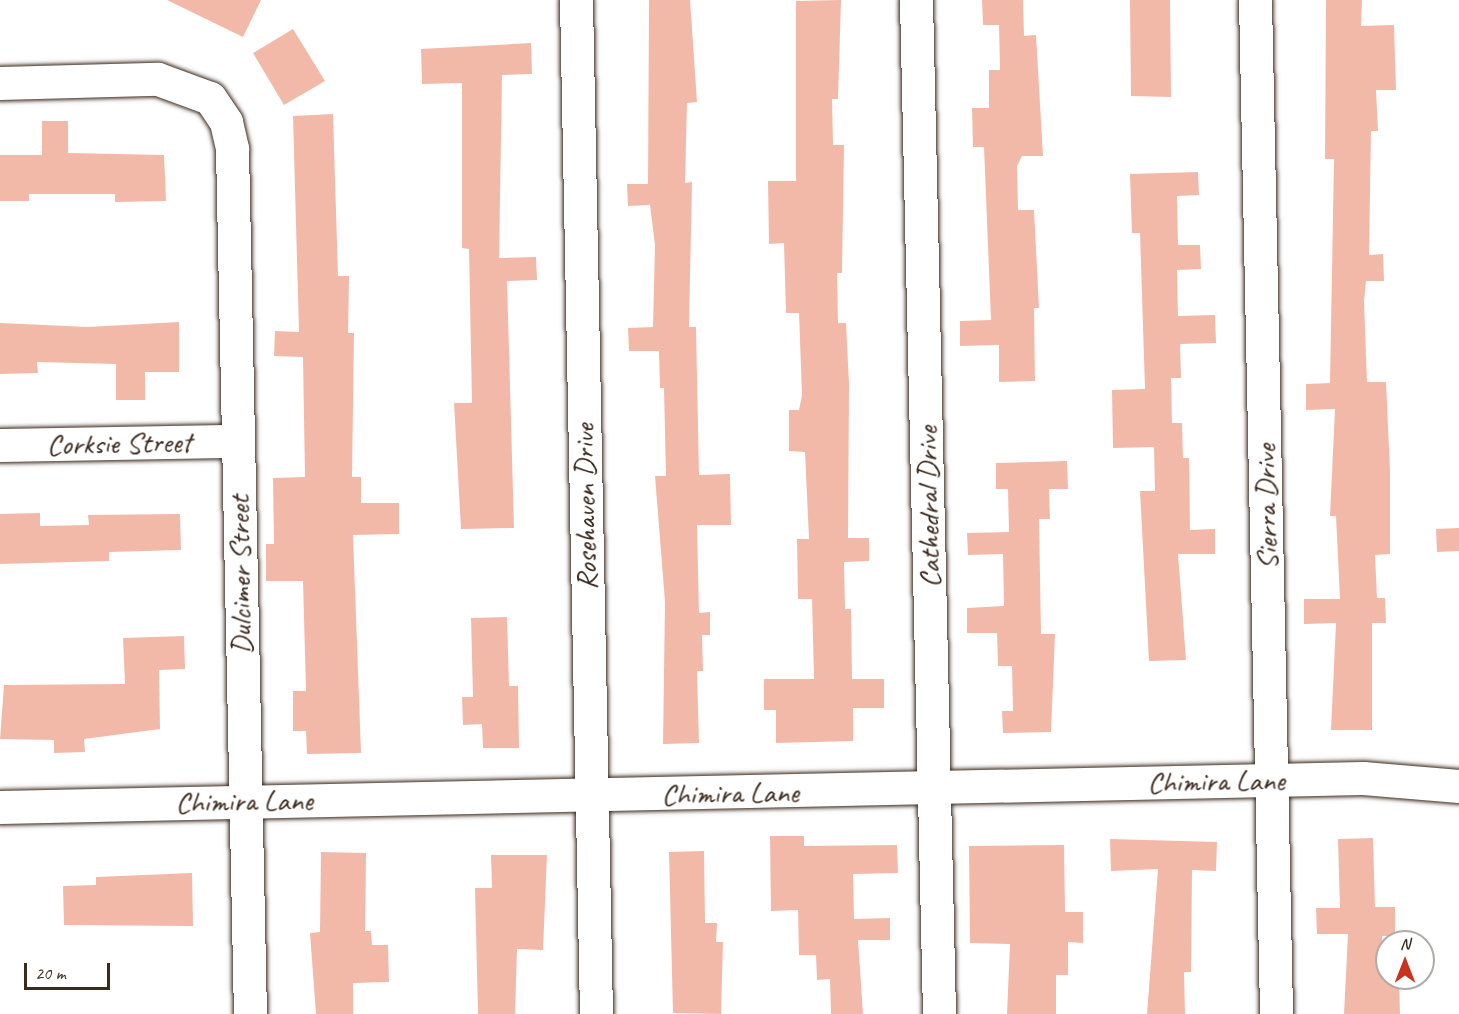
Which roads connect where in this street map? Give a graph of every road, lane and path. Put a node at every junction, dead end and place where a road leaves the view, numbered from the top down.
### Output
1 (576, 0) edge
2 (916, 0) edge
3 (1255, 0) edge
4 (0, 83) edge
5 (237, 441) junction
6 (0, 445) edge
7 (1272, 780) junction
8 (1459, 786) edge
9 (934, 788) junction
10 (591, 795) junction
11 (246, 801) junction
12 (0, 807) edge
13 (250, 1014) edge
14 (596, 1014) edge
15 (939, 1014) edge
16 (1276, 1014) edge

1 - 10 street, Rosehaven Drive
2 - 9 street, Cathedral Drive
3 - 7 street, Sierra Drive
4 - 5 street, Dulcimer Street
5 - 6 street, Corksie Street
5 - 11 street, Dulcimer Street
7 - 8 street, Chimira Lane
7 - 9 street, Chimira Lane
7 - 16 street, Sierra Drive
9 - 10 street, Chimira Lane
9 - 15 street, Cathedral Drive
10 - 11 street, Chimira Lane
10 - 14 street, Rosehaven Drive
11 - 12 street, Chimira Lane
11 - 13 street, Dulcimer Street

